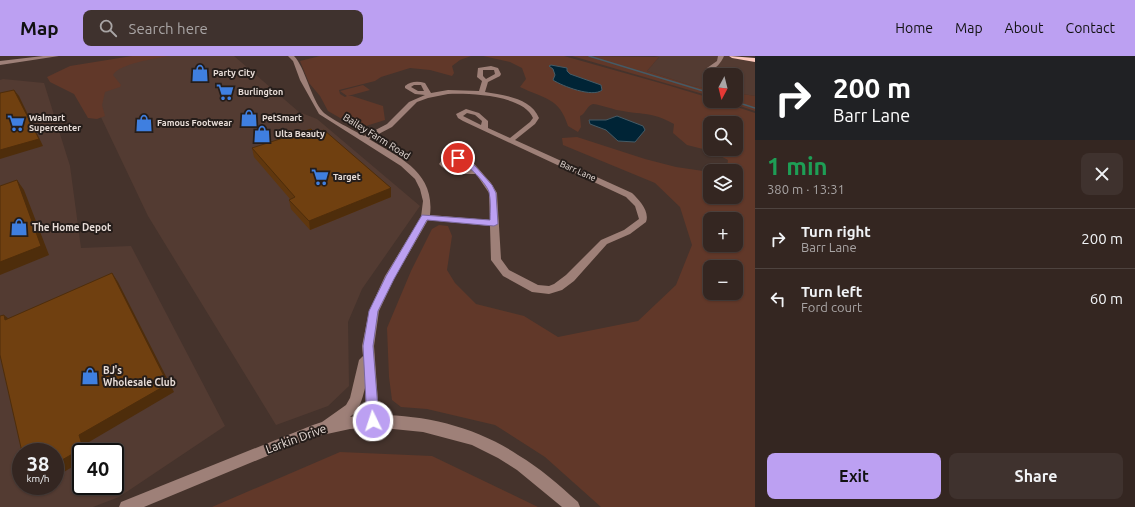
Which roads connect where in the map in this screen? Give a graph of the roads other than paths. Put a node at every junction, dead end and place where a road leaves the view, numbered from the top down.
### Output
1 (56, 56) edge
2 (291, 56) edge
3 (721, 56) edge
4 (732, 56) edge
5 (755, 60) edge
6 (0, 63) edge
7 (710, 68) edge
8 (485, 80) dead end
9 (482, 93) junction
10 (484, 129) dead end
11 (360, 136) junction
12 (510, 140) junction
13 (477, 172) dead end
14 (425, 217) junction
15 (494, 224) junction
16 (368, 346) junction
17 (373, 421) junction
18 (325, 428) junction
19 (126, 507) edge
20 (573, 507) edge

1 - 6 street
2 - 11 street, Bailey Farm Road
3 - 7 street
4 - 5 main road
8 - 9 street
9 - 11 street
9 - 12 street
10 - 12 street
11 - 14 street, Bailey Farm Road
12 - 15 street, Barr Lane
13 - 15 street
14 - 15 street
14 - 16 street, Bailey Farm Road
16 - 17 street, Bailey Farm Road
16 - 18 street
17 - 18 street, Larkin Drive
17 - 20 street, Larkin Drive
18 - 19 street, Larkin Drive

